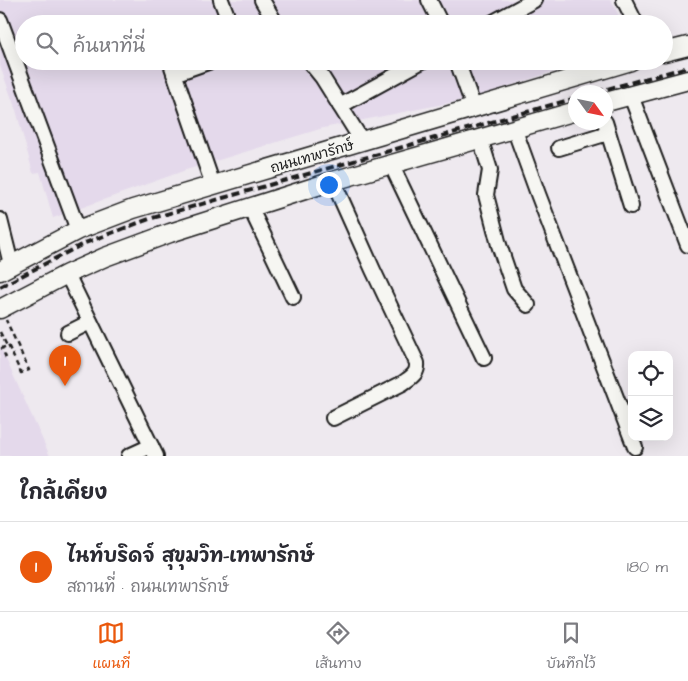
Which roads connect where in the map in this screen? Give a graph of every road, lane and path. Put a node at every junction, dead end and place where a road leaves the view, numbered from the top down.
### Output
1 (221, 0) edge
2 (262, 0) edge
3 (429, 0) edge
4 (534, 0) edge
5 (624, 0) edge
6 (226, 15) edge
7 (271, 15) edge
8 (436, 15) edge
9 (506, 15) edge
10 (632, 15) edge
11 (0, 20) edge
12 (688, 46) edge
13 (673, 50) edge
14 (15, 60) edge
15 (19, 70) edge
16 (173, 70) edge
17 (316, 70) edge
18 (406, 70) edge
19 (460, 70) edge
20 (601, 70) edge
21 (688, 80) edge
22 (631, 96) junction
23 (613, 100) edge
24 (340, 106) junction
25 (474, 108) junction
26 (568, 113) edge
27 (514, 128) junction
28 (601, 130) edge
29 (607, 130) edge
30 (480, 138) junction
31 (362, 141) junction
32 (558, 148) dead end
33 (391, 164) junction
34 (333, 181) junction
35 (213, 185) junction
36 (631, 206) dead end
37 (250, 207) junction
38 (0, 220) edge
39 (78, 230) junction
40 (688, 245) edge
41 (5, 261) edge
42 (66, 274) junction
43 (293, 297) dead end
44 (528, 305) dead end
45 (0, 308) edge
46 (90, 322) junction
47 (0, 332) edge
48 (68, 333) dead end
49 (13, 335) dead end
50 (7, 346) junction
51 (6, 358) dead end
52 (484, 358) dead end
53 (333, 418) dead end
54 (635, 447) dead end
55 (154, 451) edge
56 (129, 456) edge

1 - 6 street
2 - 7 street
3 - 8 street
4 - 9 street
5 - 10 street
11 - 14 street
12 - 13 main road
15 - 39 street
16 - 35 street
17 - 24 street
18 - 24 street
19 - 25 street
20 - 25 main road, ถนนเทพารักษ์
21 - 22 main road
22 - 23 main road
22 - 40 street
24 - 31 street
25 - 31 main road, ถนนเทพารักษ์
26 - 27 main road
27 - 30 main road
27 - 54 street
28 - 32 street
29 - 36 street
30 - 33 main road
30 - 44 street
31 - 35 main road, ถนนเทพารักษ์
33 - 34 main road
33 - 52 street
34 - 37 main road
34 - 53 street
35 - 39 main road, ถนนเทพารักษ์
37 - 42 main road
37 - 43 street
38 - 41 street
39 - 41 main road, ถนนเทพารักษ์
42 - 45 main road
42 - 46 street
46 - 48 street
46 - 55 street
47 - 50 path
49 - 50 path
50 - 51 path
55 - 56 street

